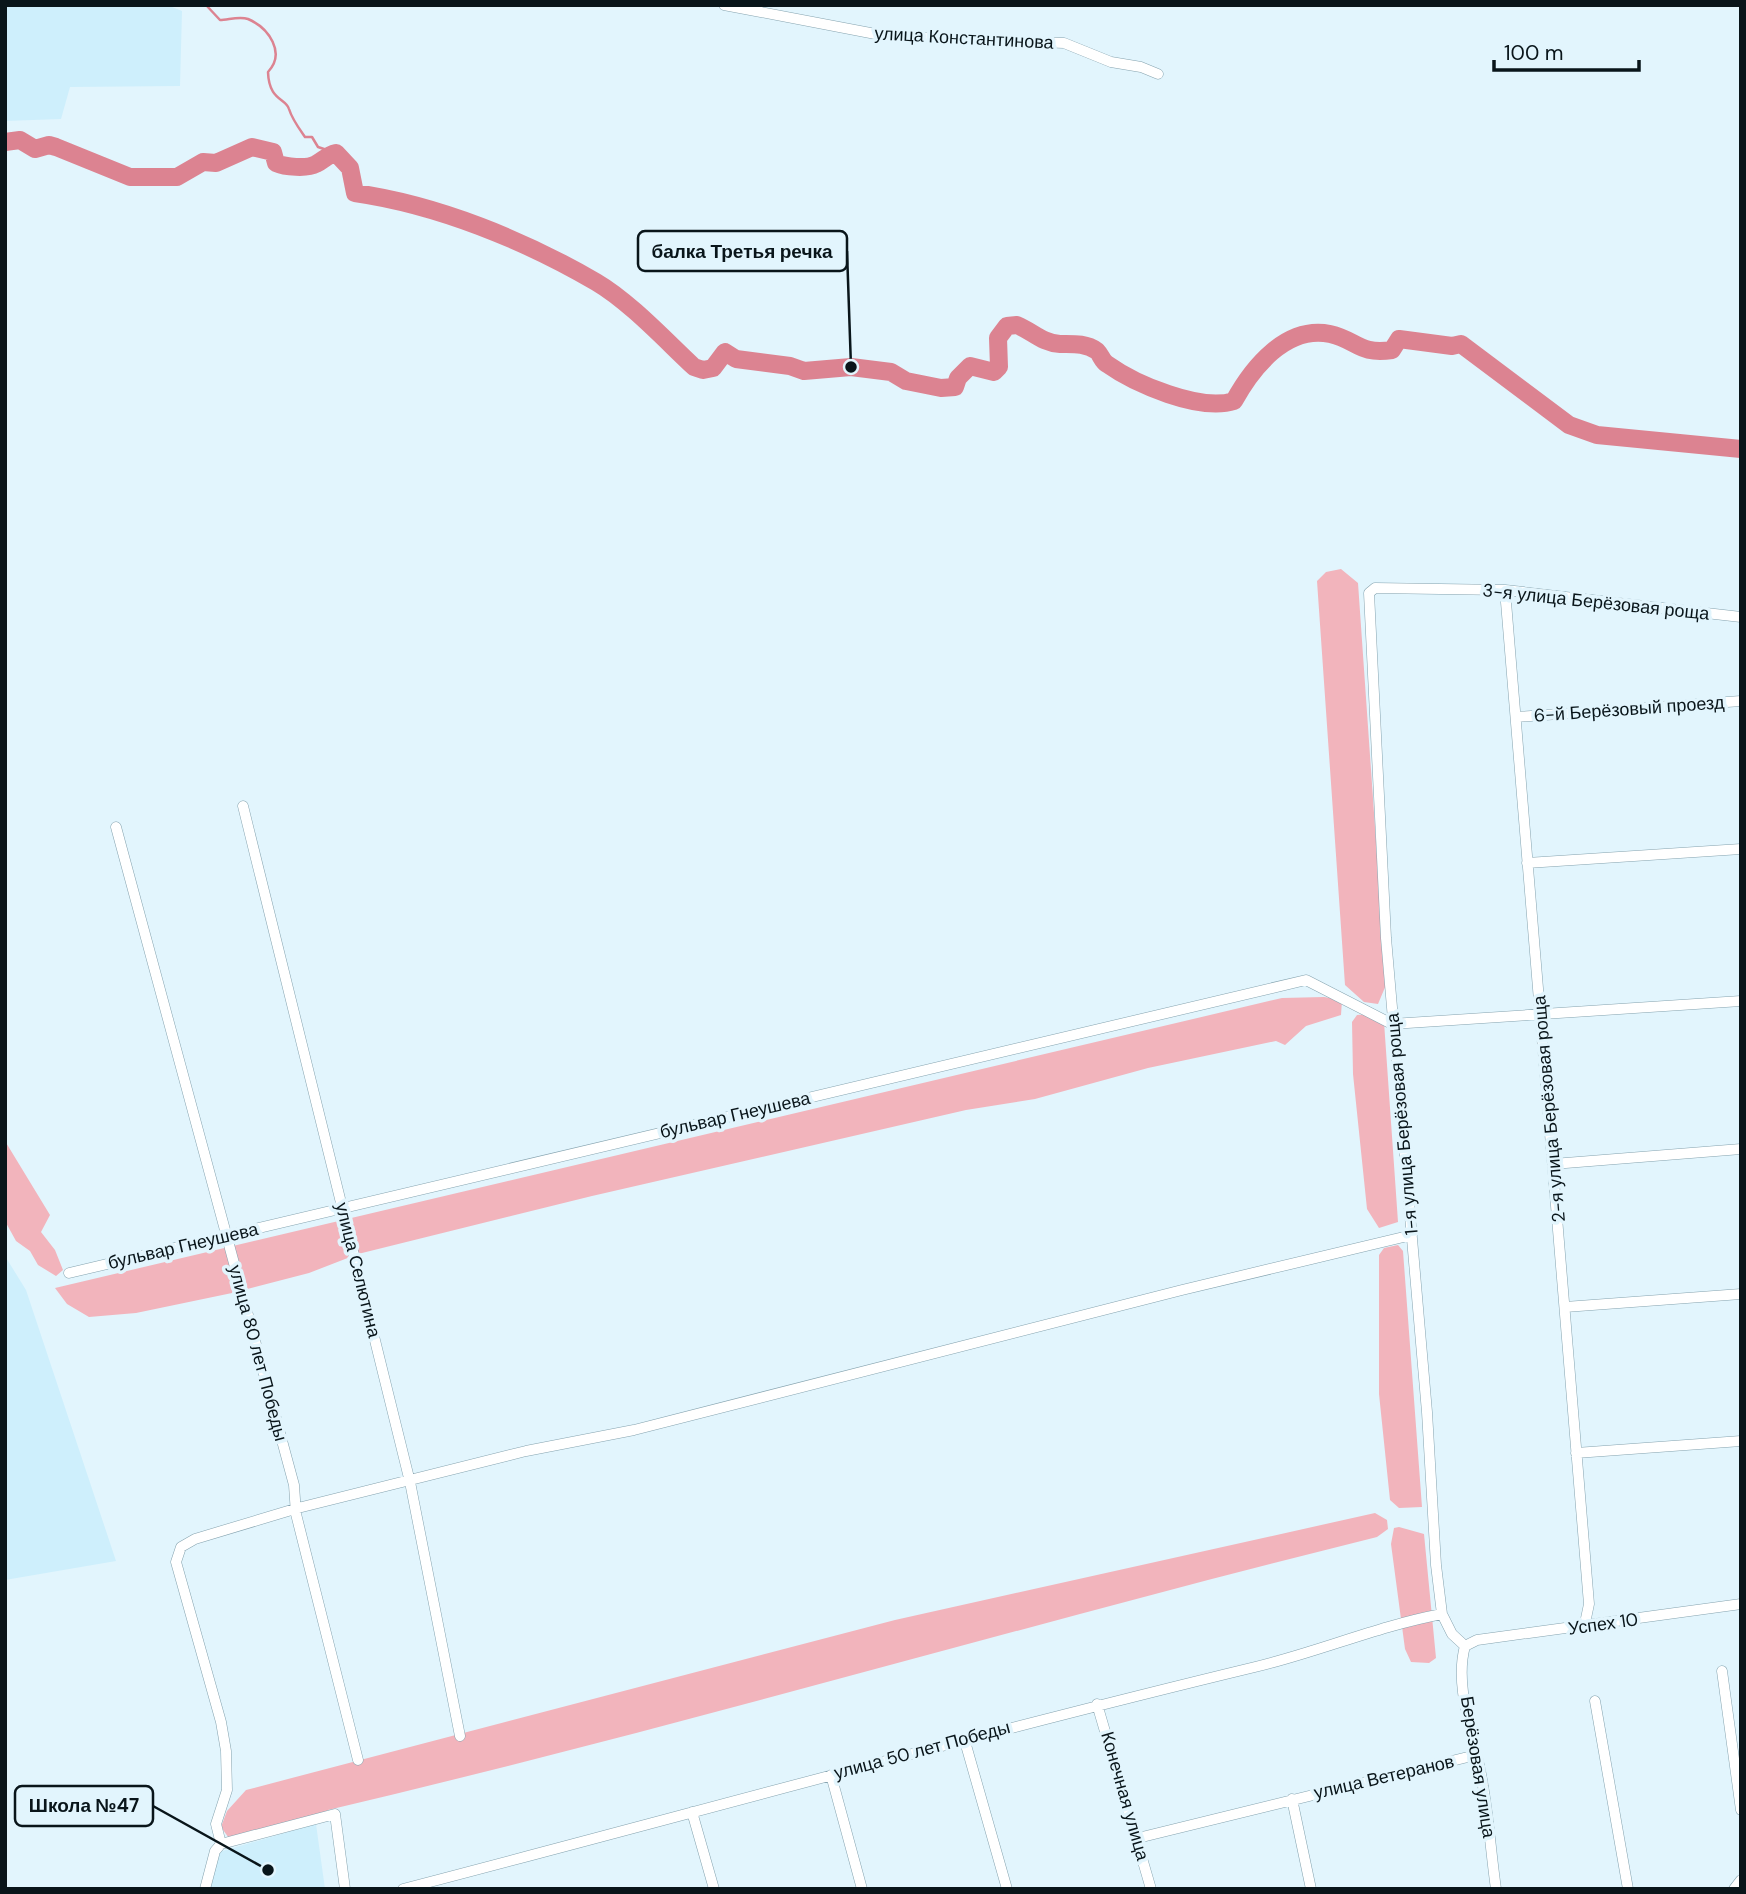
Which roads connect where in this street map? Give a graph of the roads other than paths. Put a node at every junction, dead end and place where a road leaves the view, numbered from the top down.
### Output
1 (724, 5) edge
2 (1158, 74) dead end
3 (1505, 590) junction
4 (1369, 593) joint
5 (1741, 617) edge
6 (1741, 701) edge
7 (1516, 717) junction
8 (243, 806) dead end
9 (116, 827) dead end
10 (1741, 849) edge
11 (1527, 863) junction
12 (1741, 1002) edge
13 (1541, 1013) junction
14 (1392, 1024) junction
15 (1741, 1149) edge
16 (1553, 1164) junction
17 (342, 1208) junction
18 (1412, 1235) junction
19 (226, 1236) junction
20 (69, 1273) dead end
21 (1741, 1294) edge
22 (1565, 1307) junction
23 (1741, 1441) edge
24 (1576, 1453) junction
25 (410, 1482) junction
26 (298, 1508) junction
27 (1741, 1604) edge
28 (1442, 1614) junction
29 (1584, 1628) junction
30 (1465, 1646) junction
31 (1722, 1671) dead end
32 (1595, 1701) dead end
33 (1097, 1704) junction
34 (460, 1736) dead end
35 (964, 1738) junction
36 (1476, 1755) junction
37 (358, 1760) dead end
38 (831, 1775) junction
39 (1292, 1798) junction
40 (1741, 1810) edge
41 (692, 1812) junction
42 (1138, 1838) junction
43 (221, 1844) junction
44 (1741, 1880) edge
45 (205, 1889) edge
46 (345, 1889) edge
47 (403, 1889) edge
48 (714, 1889) edge
49 (862, 1889) edge
50 (1007, 1889) edge
51 (1151, 1889) edge
52 (1311, 1889) edge
53 (1496, 1889) edge
54 (1628, 1889) edge
55 (1734, 1889) edge

1 - 2 street, улица Константинова
3 - 4 street, 3-я улица Берёзовая роща
3 - 5 street, 3-я улица Берёзовая роща
3 - 7 street, 2-я улица Берёзовая роща
4 - 14 street, 1-я улица Берёзовая роща
6 - 7 street, 6-й Берёзовый проезд
7 - 11 street, 2-я улица Берёзовая роща
8 - 17 street, улица Селютина
9 - 19 street, улица 80 лет Победы
10 - 11 street
11 - 13 street, 2-я улица Берёзовая роща
12 - 13 street
13 - 14 street
13 - 16 street, 2-я улица Берёзовая роща
14 - 17 street, бульвар Гнеушева
14 - 18 street, 1-я улица Берёзовая роща
15 - 16 street
16 - 22 street, 2-я улица Берёзовая роща
17 - 19 street, бульвар Гнеушева
17 - 25 street, улица Селютина
18 - 25 street
18 - 28 street, 1-я улица Берёзовая роща
19 - 20 street, бульвар Гнеушева
19 - 26 street, улица 80 лет Победы
21 - 22 street
22 - 24 street, 2-я улица Берёзовая роща
23 - 24 street
24 - 29 street, 2-я улица Берёзовая роща
25 - 26 street
25 - 34 street, улица Селютина
26 - 37 street, улица 80 лет Победы
26 - 43 street
27 - 29 street, Успех 10
28 - 30 street, 1-я улица Берёзовая роща
28 - 33 street, улица 50 лет Победы
29 - 30 street, Успех 10
30 - 36 street, Берёзовая улица
31 - 40 street
32 - 54 street
33 - 35 street, улица 50 лет Победы
33 - 42 street, Конечная улица
35 - 38 street, улица 50 лет Победы
35 - 50 street
36 - 39 street, улица Ветеранов
36 - 53 street, Берёзовая улица
38 - 41 street, улица 50 лет Победы
38 - 49 street
39 - 42 street, улица Ветеранов
39 - 52 street, улица Ветеранов
41 - 47 street, улица 50 лет Победы
41 - 48 street
42 - 51 street, Конечная улица
43 - 45 street
43 - 46 street
44 - 55 street

